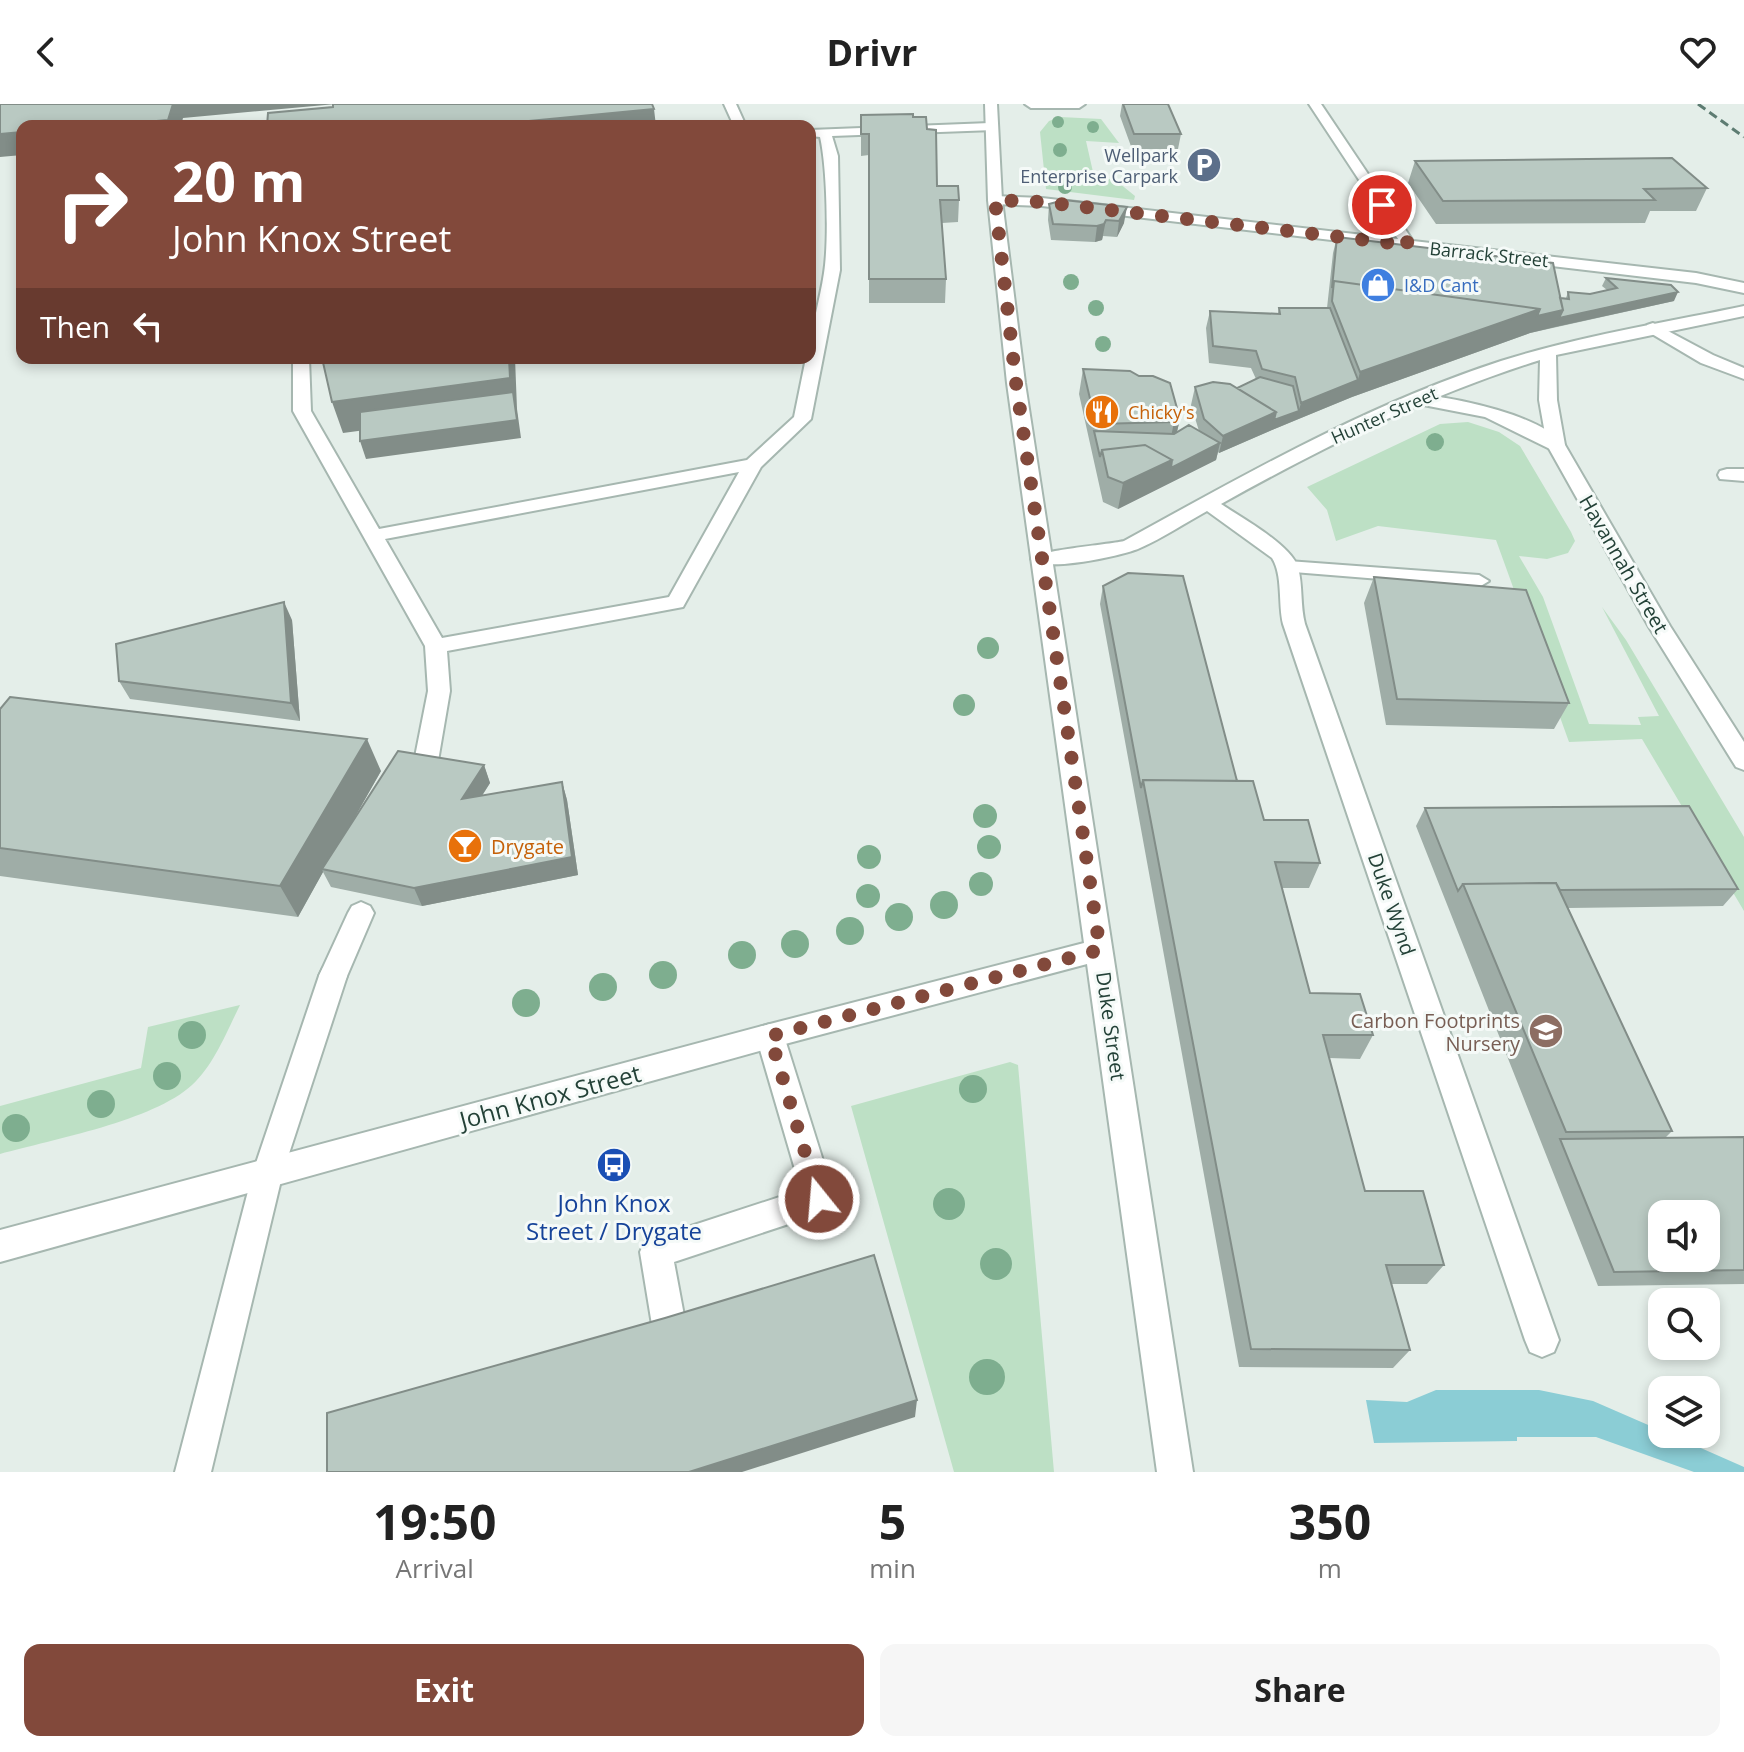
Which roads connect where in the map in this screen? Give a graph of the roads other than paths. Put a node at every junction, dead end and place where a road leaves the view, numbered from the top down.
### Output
1 (991, 104) edge
2 (1031, 104) edge
3 (1079, 104) edge
4 (1315, 104) edge
5 (990, 127) junction
6 (818, 132) edge
7 (995, 200) junction
8 (1409, 245) junction
9 (1744, 288) edge
10 (1744, 311) edge
11 (1653, 328) junction
12 (816, 349) edge
13 (1548, 352) junction
14 (301, 364) edge
15 (813, 364) edge
16 (1744, 374) edge
17 (1419, 399) junction
18 (1556, 445) junction
19 (753, 464) junction
20 (1206, 502) junction
21 (371, 536) junction
22 (1041, 559) junction
23 (1288, 567) junction
24 (1479, 581) dead end
25 (436, 646) junction
26 (1744, 761) edge
27 (425, 767) edge
28 (361, 913) dead end
29 (1100, 950) junction
30 (770, 1036) junction
31 (268, 1172) junction
32 (0, 1246) edge
33 (671, 1337) edge
34 (1542, 1340) dead end
35 (193, 1472) edge
36 (1175, 1472) edge

1 - 5 street, Duke Street
2 - 3 street
4 - 8 street
5 - 6 street
5 - 7 street, Duke Street
6 - 12 street
7 - 8 street, Barrack Street
7 - 22 street, Duke Street
8 - 9 street, Barrack Street
10 - 11 street, Hunter Street
11 - 13 street, Hunter Street
11 - 16 street
13 - 17 street, Hunter Street
13 - 18 street, Havannah Street
14 - 21 street
15 - 19 street
17 - 18 street
17 - 20 street, Hunter Street
18 - 26 street, Havannah Street
19 - 21 street
19 - 25 street
20 - 22 street, Hunter Street
20 - 23 street
21 - 25 street
22 - 29 street, Duke Street
23 - 24 street
23 - 34 street, Duke Wynd
25 - 27 street
28 - 31 street
29 - 30 street, John Knox Street
29 - 36 street, Duke Street
30 - 31 street, John Knox Street
30 - 33 street
31 - 32 street, John Knox Street
31 - 35 street

